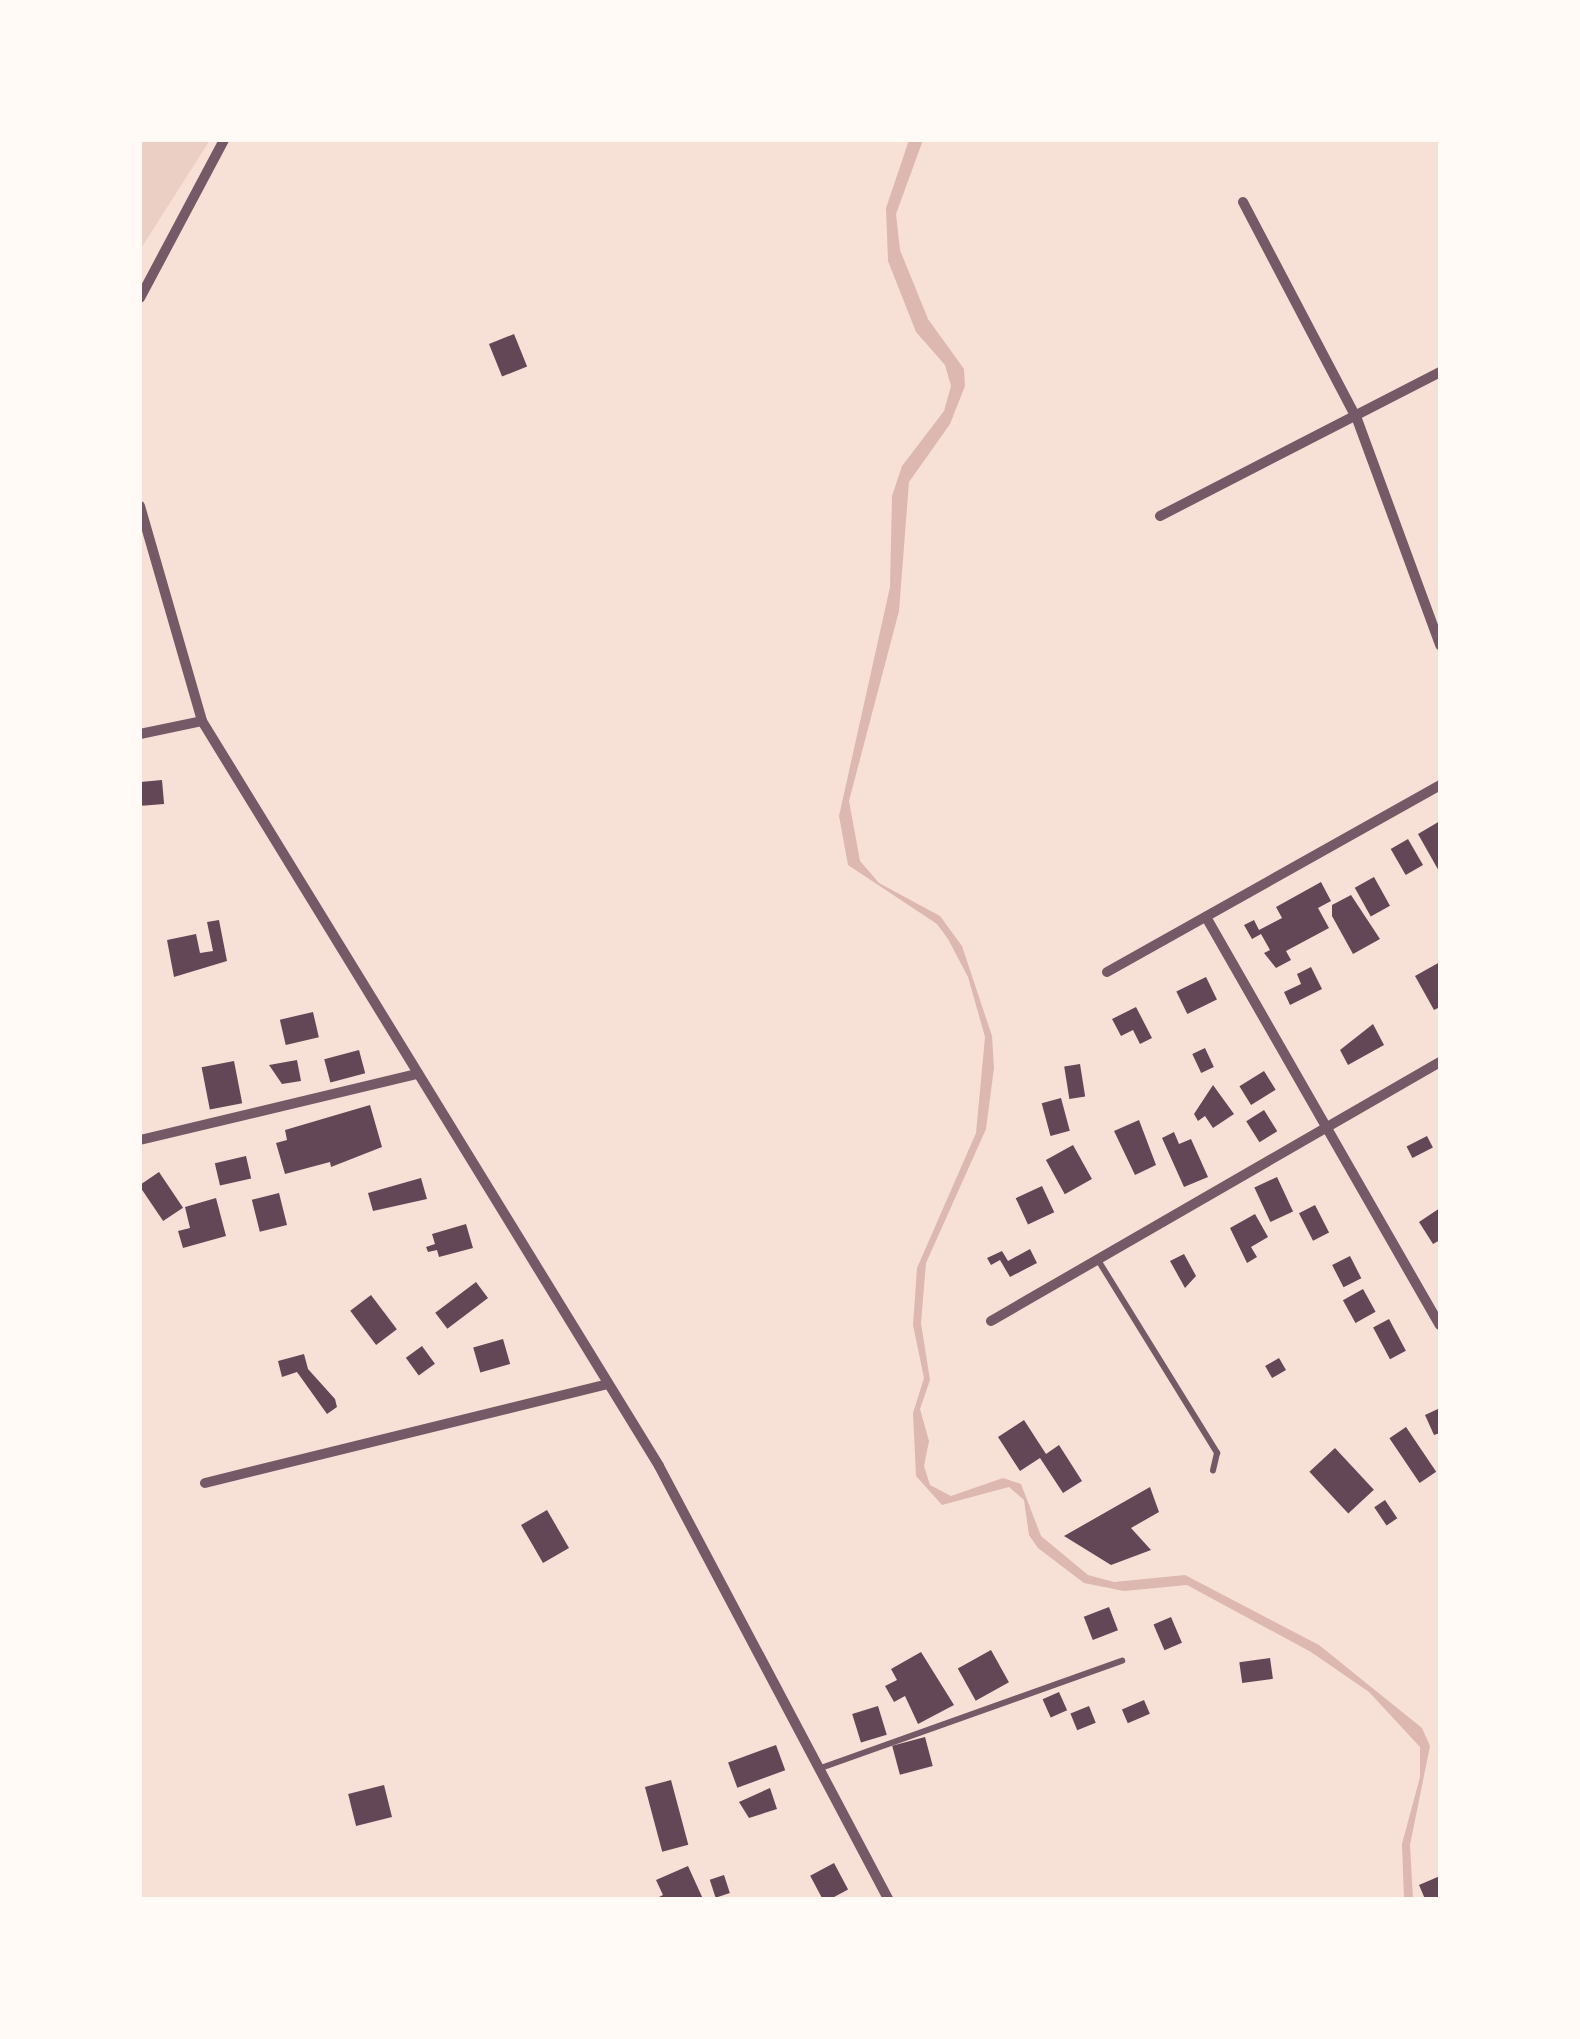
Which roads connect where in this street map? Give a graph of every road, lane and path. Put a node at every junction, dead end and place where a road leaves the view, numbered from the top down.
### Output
1 (224, 140) edge
2 (1243, 202) dead end
3 (140, 298) edge
4 (1440, 372) edge
5 (1357, 419) junction
6 (140, 506) edge
7 (1160, 516) dead end
8 (1440, 645) edge
9 (202, 721) junction
10 (140, 734) edge
11 (1440, 784) edge
12 (1206, 917) junction
13 (1107, 972) dead end
14 (1440, 1062) edge
15 (418, 1074) junction
16 (1327, 1126) junction
17 (140, 1140) edge
18 (1098, 1260) junction
19 (990, 1321) dead end
20 (1440, 1326) edge
21 (607, 1384) junction
22 (1212, 1471) dead end
23 (205, 1484) dead end
24 (1122, 1661) dead end
25 (817, 1770) junction
26 (885, 1898) edge

1 - 3 street
2 - 5 street
4 - 5 street
5 - 7 street
5 - 8 street
6 - 9 street
9 - 10 street
9 - 15 street
11 - 12 street
12 - 13 street
12 - 16 street
14 - 16 street
15 - 17 street
15 - 21 street
16 - 18 street
16 - 20 street
18 - 19 street
18 - 22 lane
21 - 23 street
21 - 25 street
24 - 25 lane
25 - 26 street

